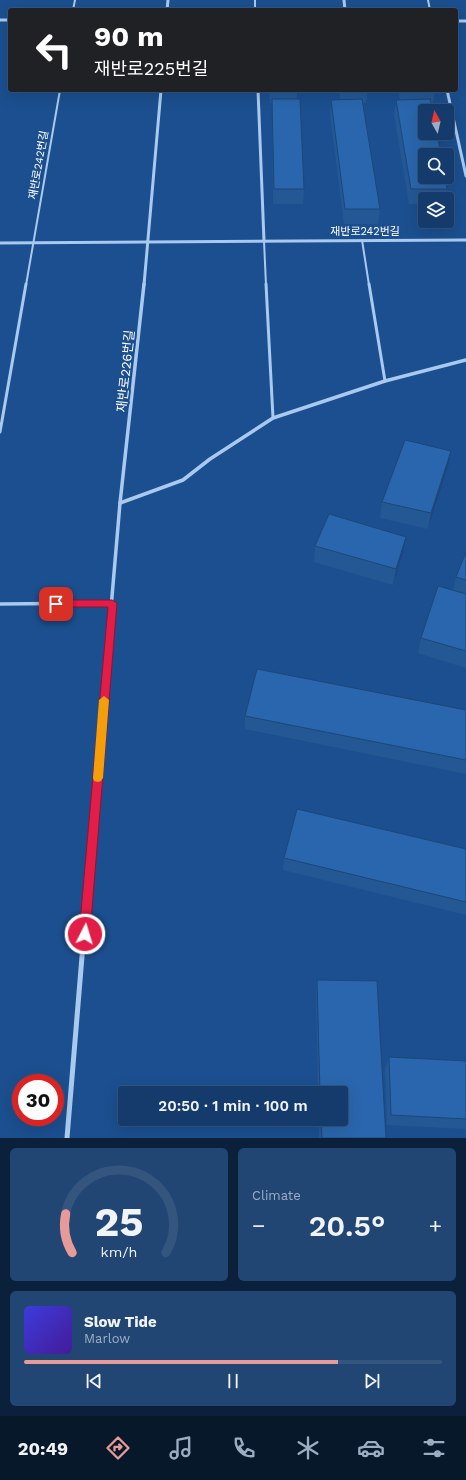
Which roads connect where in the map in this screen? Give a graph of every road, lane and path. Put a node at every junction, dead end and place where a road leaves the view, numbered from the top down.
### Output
1 (60, 92) edge
2 (161, 92) edge
3 (258, 92) edge
4 (447, 92) edge
5 (466, 176) edge
6 (362, 240) junction
7 (466, 240) edge
8 (264, 241) junction
9 (149, 242) junction
10 (0, 243) edge
11 (34, 243) junction
12 (466, 360) edge
13 (385, 381) junction
14 (273, 418) junction
15 (0, 432) edge
16 (120, 503) junction
17 (112, 603) junction
18 (0, 604) edge
19 (67, 1138) edge

1 - 11 lane, 재반로242번길
2 - 9 street
3 - 8 street
4 - 5 street
6 - 7 street, 재반로242번길
6 - 8 street, 재반로242번길
6 - 13 lane
8 - 9 street, 재반로242번길
8 - 14 lane
9 - 11 street, 재반로242번길
9 - 16 street, 재반로226번길
10 - 11 street, 재반로242번길
11 - 15 lane
12 - 13 street
13 - 14 street
14 - 16 street
16 - 17 street, 재반로226번길
17 - 18 street
17 - 19 street, 재반로226번길

